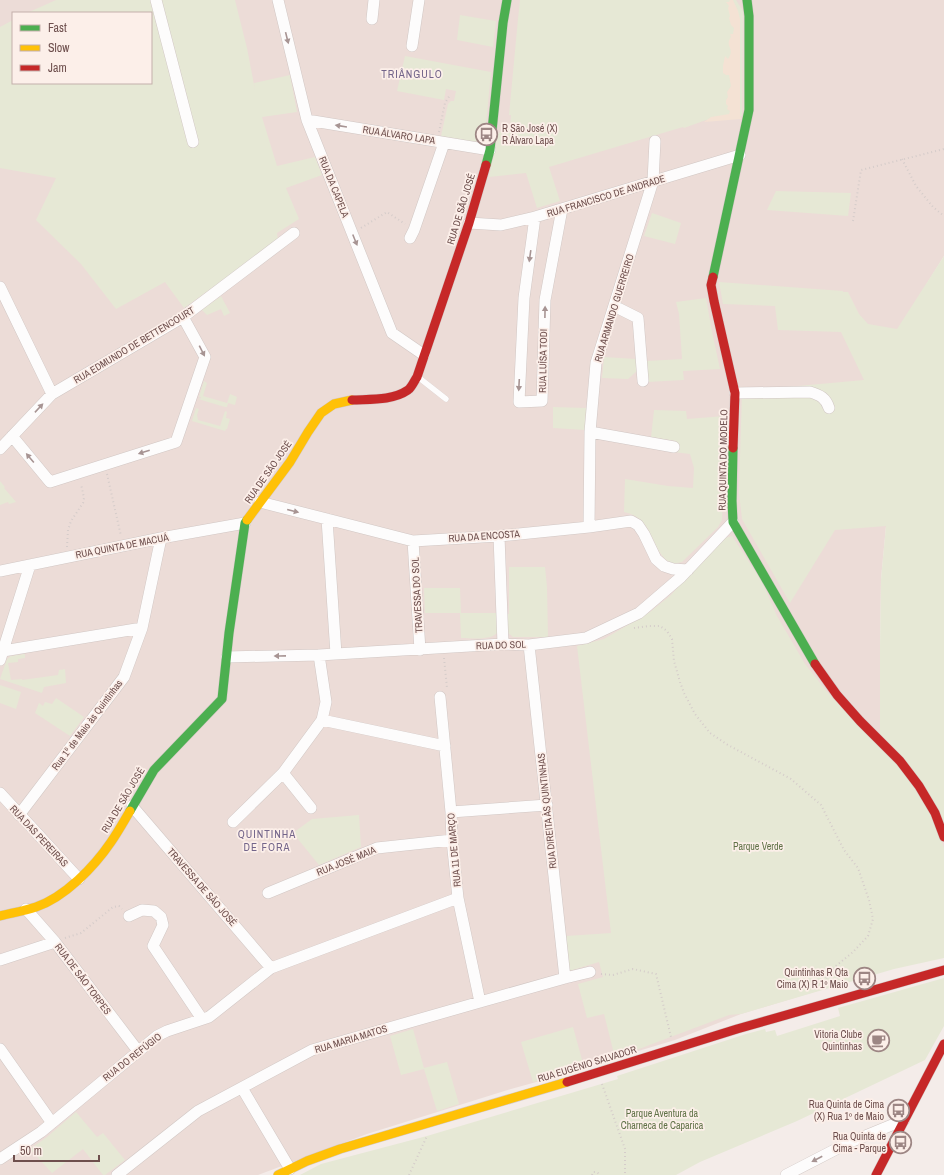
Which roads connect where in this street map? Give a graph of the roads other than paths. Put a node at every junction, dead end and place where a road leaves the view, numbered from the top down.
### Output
1 (156, 0) edge
2 (278, 0) edge
3 (374, 0) edge
4 (419, 0) edge
5 (507, 0) edge
6 (741, 0) edge
7 (747, 0) edge
8 (372, 19) dead end
9 (749, 22) junction
10 (412, 46) dead end
11 (307, 120) junction
12 (655, 141) dead end
13 (193, 142) dead end
14 (441, 142) junction
15 (490, 150) junction
16 (740, 155) junction
17 (653, 181) junction
18 (562, 209) junction
19 (536, 217) junction
20 (469, 223) junction
21 (294, 233) dead end
22 (412, 234) road end
23 (0, 287) edge
24 (614, 306) junction
25 (184, 317) junction
26 (424, 355) junction
27 (418, 377) junction
28 (643, 381) dead end
29 (735, 393) junction
30 (52, 394) junction
31 (446, 399) dead end
32 (828, 408) dead end
33 (590, 432) junction
34 (12, 436) junction
35 (674, 447) dead end
36 (0, 449) edge
37 (260, 502) junction
38 (327, 519) junction
39 (734, 522) junction
40 (245, 523) junction
41 (589, 527) junction
42 (499, 536) junction
43 (161, 538) junction
44 (413, 541) junction
45 (30, 565) junction
46 (688, 570) junction
47 (0, 571) edge
48 (142, 628) junction
49 (503, 644) junction
50 (529, 645) junction
51 (420, 650) junction
52 (336, 654) junction
53 (319, 655) junction
54 (2, 656) edge
55 (227, 657) junction
56 (440, 697) road end
57 (322, 720) junction
58 (445, 746) junction
59 (283, 773) junction
60 (0, 793) edge
61 (547, 805) junction
62 (132, 806) junction
63 (311, 808) dead end
64 (451, 812) junction
65 (19, 814) junction
66 (233, 822) dead end
67 (944, 837) edge
68 (452, 840) junction
69 (79, 879) junction
70 (268, 893) dead end
71 (458, 898) junction
72 (26, 909) junction
73 (0, 916) edge
74 (128, 916) road end
75 (54, 942) junction
76 (0, 960) edge
77 (943, 965) edge
78 (271, 968) junction
79 (590, 972) road end
80 (565, 978) junction
81 (480, 1002) junction
82 (202, 1019) junction
83 (944, 1044) edge
84 (0, 1050) edge
85 (138, 1051) junction
86 (242, 1088) junction
87 (904, 1120) junction
88 (52, 1123) junction
89 (0, 1159) edge
90 (290, 1169) junction
91 (117, 1175) edge
92 (278, 1175) edge
93 (786, 1175) edge
94 (876, 1175) edge

1 - 13 street
2 -> 11 street, RUA DA CAPELA
3 - 8 street
4 - 10 street
5 - 15 street, RUA DE SÃO JOSÉ
6 - 9 street, RUA QUINTA DO MODELO
7 - 9 street, RUA QUINTA DO MODELO
9 - 16 street, RUA QUINTA DO MODELO
14 -> 11 street, RUA ÁLVARO LAPA
11 -> 26 street, RUA DA CAPELA
12 - 17 street, RUA ARMANDO GUERREIRO
14 - 15 street, RUA ÁLVARO LAPA
14 - 22 street
15 - 20 street, RUA DE SÃO JOSÉ
16 - 17 street, RUA FRANCISCO DE ANDRADE
16 - 29 street, RUA QUINTA DO MODELO
17 - 18 street, RUA FRANCISCO DE ANDRADE
17 - 24 street, RUA ARMANDO GUERREIRO
18 - 19 street, RUA FRANCISCO DE ANDRADE
19 -> 18 street, RUA LUÍSA TODI
19 - 20 street, RUA FRANCISCO DE ANDRADE
20 - 26 street, RUA DE SÃO JOSÉ
21 - 25 street, RUA EDMUNDO DE BETTENCOURT
23 - 30 street
24 - 28 street
24 - 33 street, RUA ARMANDO GUERREIRO
25 - 30 street, RUA EDMUNDO DE BETTENCOURT
25 -> 34 street
26 - 27 street, RUA DE SÃO JOSÉ
27 - 31 lane
27 - 37 street, RUA DE SÃO JOSÉ
29 - 32 street
29 - 39 street, RUA QUINTA DO MODELO
34 -> 30 street, RUA EDMUNDO DE BETTENCOURT
33 - 35 street
33 - 41 street, RUA ARMANDO GUERREIRO
34 - 36 street, RUA EDMUNDO DE BETTENCOURT
37 -> 38 street, RUA DA ENCOSTA
37 - 40 street, RUA DE SÃO JOSÉ
38 - 44 street, RUA DA ENCOSTA
38 - 52 street
39 - 46 street, RUA DO SOL
39 - 67 street, RUA QUINTA DO MODELO
40 - 43 street, RUA QUINTA DE MACUÁ
40 - 55 street, RUA DE SÃO JOSÉ
41 - 42 street, RUA DA ENCOSTA
41 - 46 street, RUA DA ENCOSTA
42 - 44 street, RUA DA ENCOSTA
42 - 49 street
43 - 45 street, RUA QUINTA DE MACUÁ
43 - 48 street, Rua 1º de Maio às Quintinhas
44 - 51 street, TRAVESSA DO SOL
45 - 47 street, RUA QUINTA DE MACUÁ
45 - 54 street
46 - 50 street, RUA DO SOL
48 - 54 street
48 - 65 street, Rua 1º de Maio às Quintinhas
49 - 50 street, RUA DO SOL
49 - 51 street, RUA DO SOL
50 - 61 street, RUA DIREITA ÀS QUINTINHAS
51 - 52 street, RUA DO SOL
52 - 53 street, RUA DO SOL
53 -> 55 street, RUA DO SOL
53 - 57 street
55 - 62 street, RUA DE SÃO JOSÉ
56 - 58 street, RUA 11 DE MARÇO
57 - 58 street
57 - 59 street
58 - 64 street, RUA 11 DE MARÇO
59 - 63 street
59 - 66 street
60 - 65 street, RUA DAS PEREIRAS
61 - 64 street
61 - 80 street, RUA DIREITA ÀS QUINTINHAS
62 - 69 street, RUA DE SÃO JOSÉ
62 - 78 street, TRAVESSA DE SÃO JOSÉ
64 - 68 street, RUA 11 DE MARÇO
65 - 69 street, RUA DAS PEREIRAS
68 - 70 street, RUA JOSÉ MAIA
68 - 71 street, RUA 11 DE MARÇO
69 - 72 street, RUA DE SÃO JOSÉ
71 - 78 street, RUA DO REFÚGIO
71 - 81 street, RUA 11 DE MARÇO
72 - 73 street, RUA DE SÃO JOSÉ
72 - 75 street, RUA DE SÃO TORPES
74 - 82 street
75 - 76 street
75 - 85 street, RUA DE SÃO TORPES
77 - 90 street, RUA EUGÉNIO SALVADOR
78 - 82 street, RUA DO REFÚGIO
79 - 80 street, RUA MARIA MATOS
80 - 81 street, RUA MARIA MATOS
81 - 86 street, RUA MARIA MATOS
82 - 85 street, RUA DO REFÚGIO
83 - 87 street
84 - 88 street
85 - 88 street, RUA DO REFÚGIO
86 - 90 street
86 - 91 street, RUA MARIA MATOS
87 -> 93 street
87 - 94 street
88 - 89 street, RUA DO REFÚGIO
90 - 92 street, RUA EUGÉNIO SALVADOR

